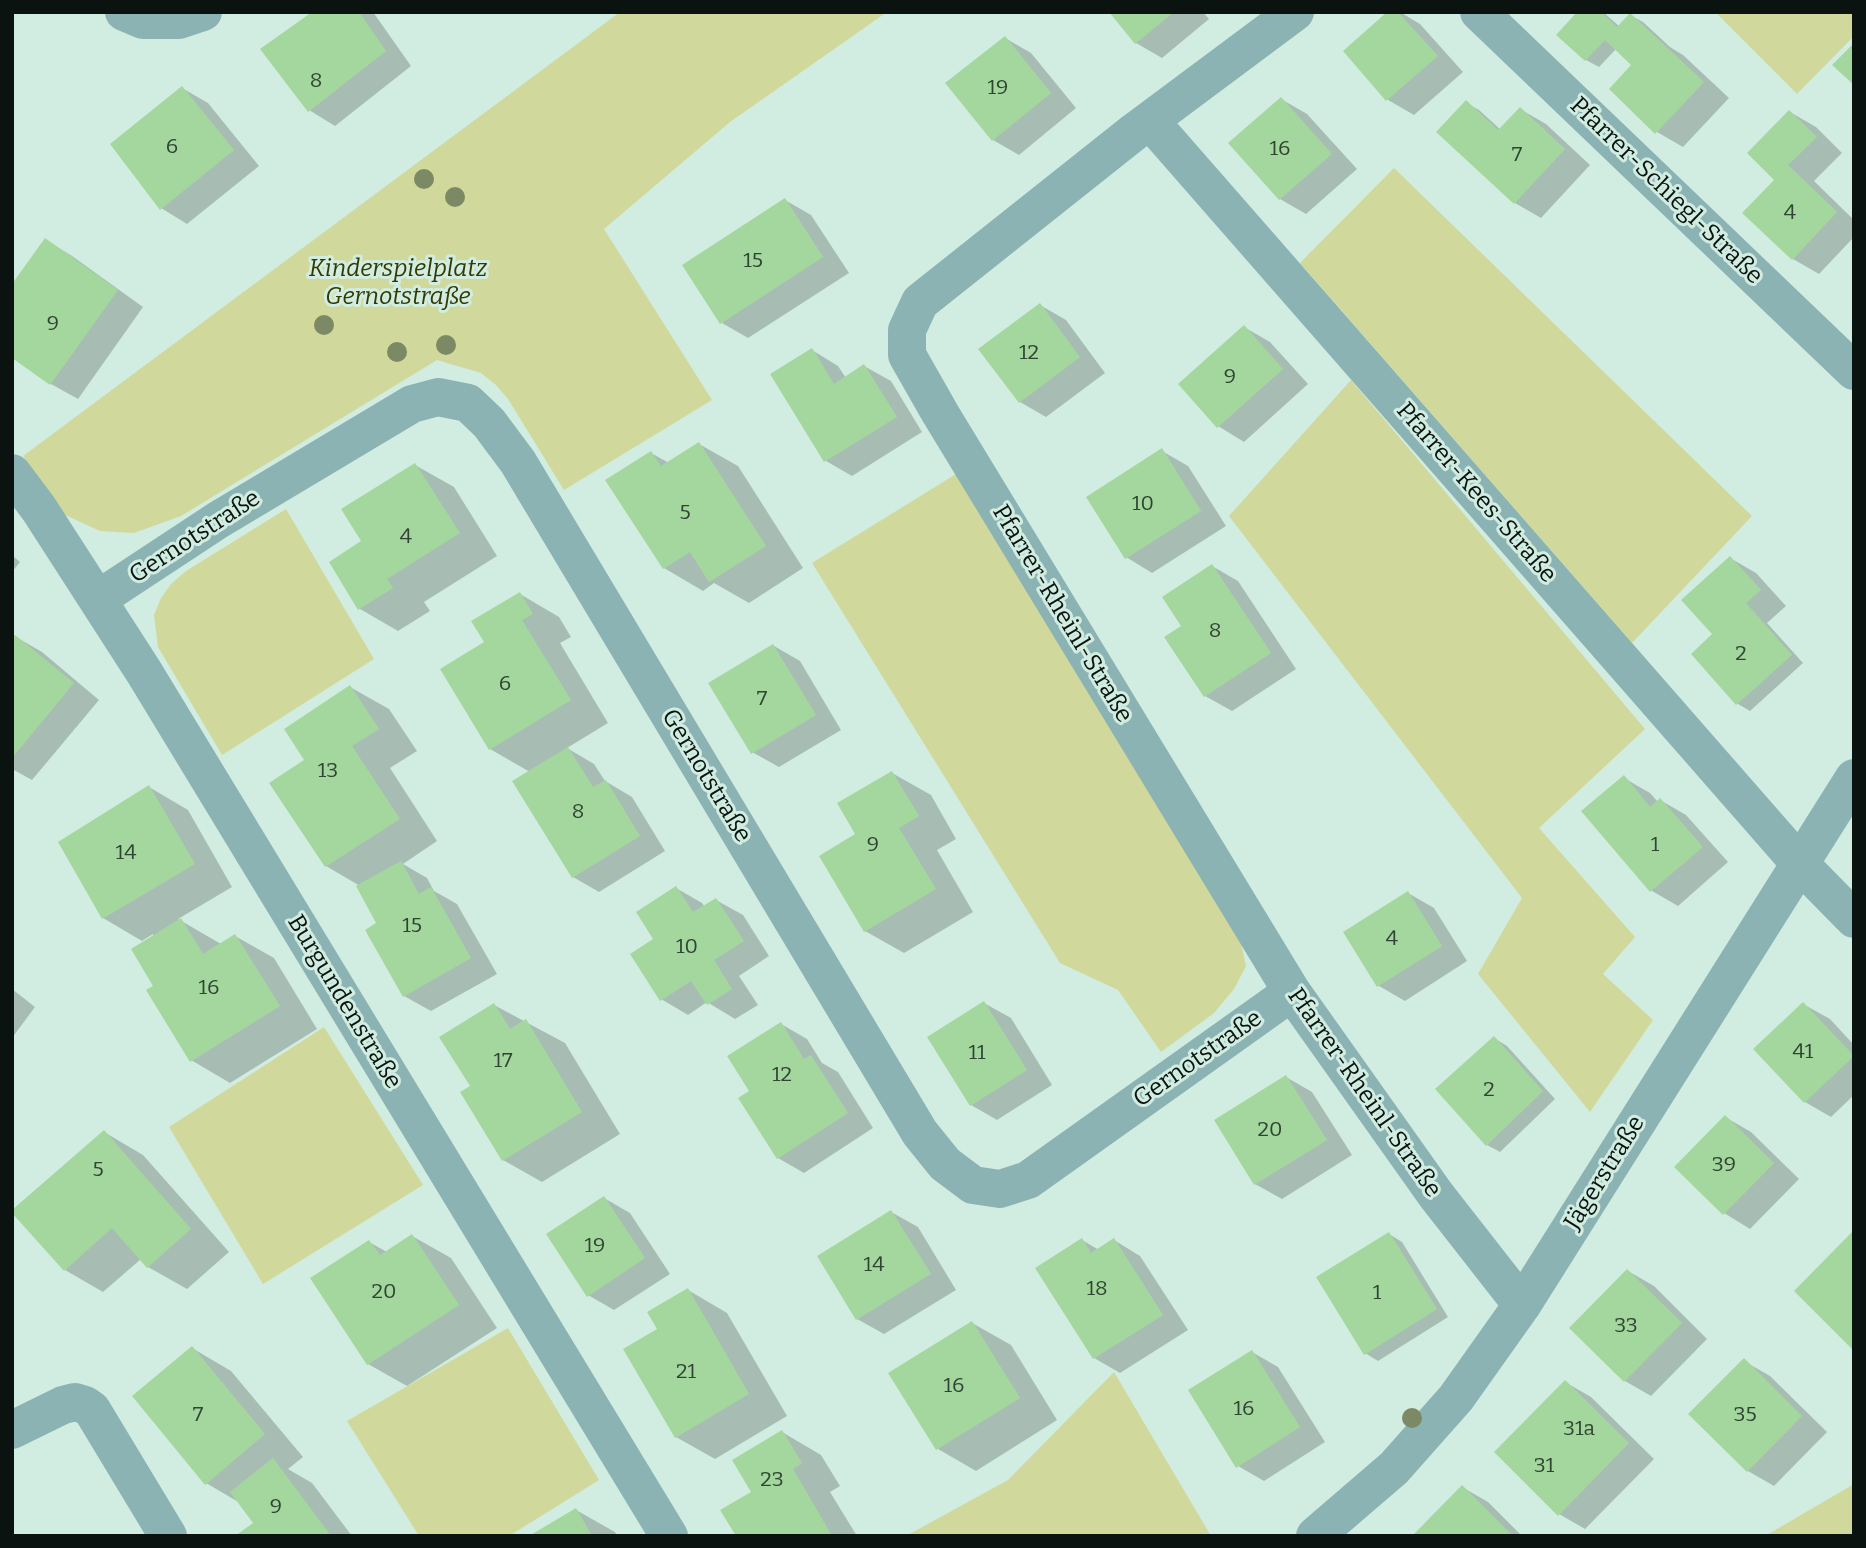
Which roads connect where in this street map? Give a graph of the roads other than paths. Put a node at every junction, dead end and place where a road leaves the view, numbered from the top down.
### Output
1 (124, 12) edge
2 (203, 12) edge
3 (1295, 12) edge
4 (1479, 12) edge
5 (1151, 122) junction
6 (1854, 371) edge
7 (12, 473) edge
8 (98, 599) junction
9 (1854, 778) edge
10 (1801, 864) junction
11 (1854, 919) edge
12 (1292, 992) junction
13 (1522, 1305) junction
14 (12, 1430) edge
15 (169, 1536) edge
16 (669, 1536) edge
17 (1315, 1536) edge

1 - 2 street
3 - 5 street, Pfarrer-Rheinl-Straße
4 - 6 street, Pfarrer-Schiegl-Straße
5 - 10 street, Pfarrer-Kees-Straße
5 - 12 street, Pfarrer-Rheinl-Straße
7 - 8 street, Burgundenstraße
8 - 12 street, Gernotstraße
8 - 16 street, Burgundenstraße
9 - 10 street, Jägerstraße
10 - 11 street, Pfarrer-Kees-Straße
10 - 13 street, Jägerstraße
12 - 13 street, Pfarrer-Rheinl-Straße
13 - 17 street, Jägerstraße
14 - 15 street

